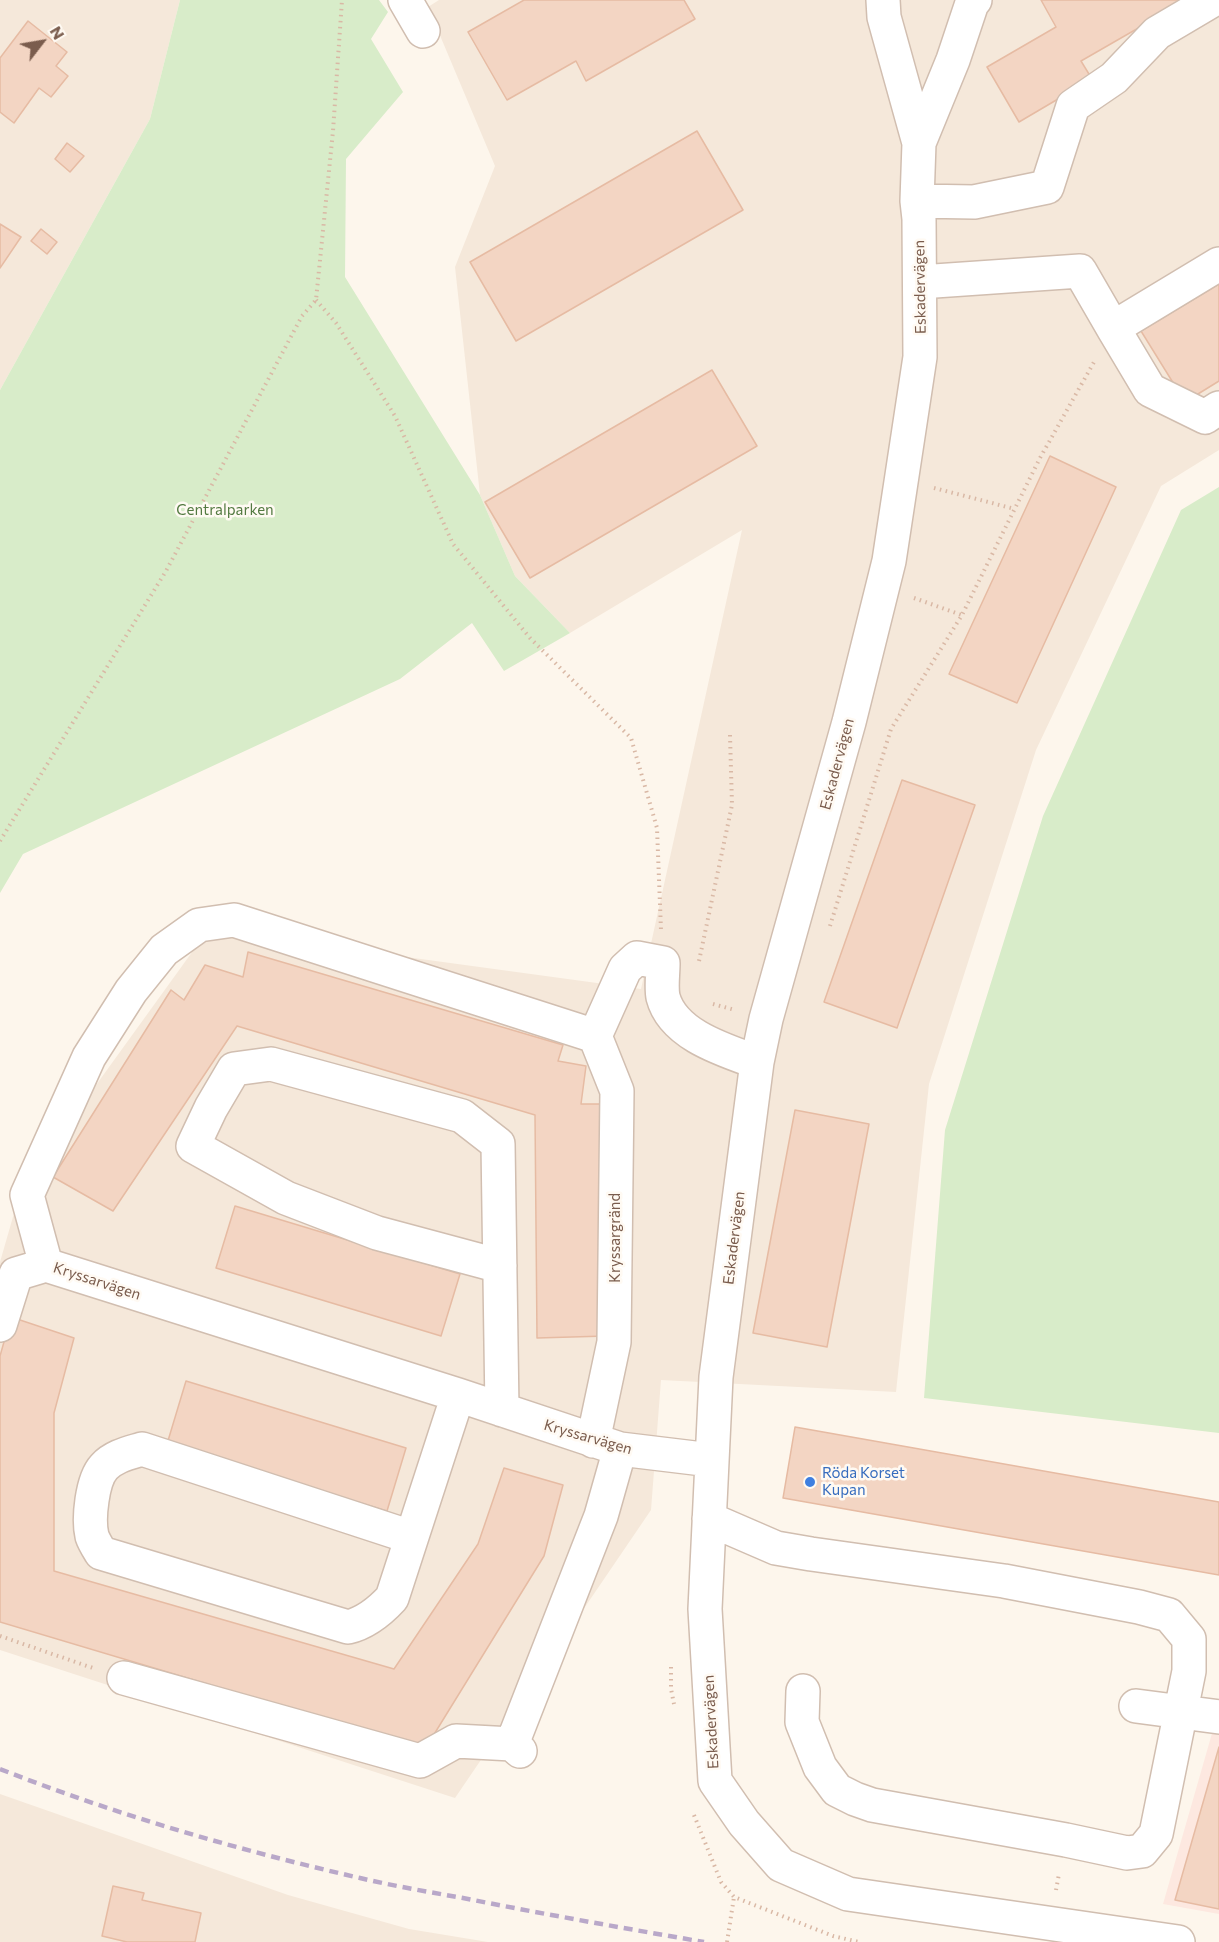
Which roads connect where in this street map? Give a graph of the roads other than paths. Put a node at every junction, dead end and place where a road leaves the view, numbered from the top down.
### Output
1 (405, 0) edge
2 (883, 0) edge
3 (975, 0) edge
4 (1213, 0) edge
5 (423, 31) dead end
6 (919, 143) junction
7 (917, 201) junction
8 (1219, 264) edge
9 (920, 282) junction
10 (1113, 328) junction
11 (1219, 408) edge
12 (596, 1036) junction
13 (757, 1062) junction
14 (46, 1265) junction
15 (500, 1266) junction
16 (0, 1325) edge
17 (458, 1395) junction
18 (502, 1410) junction
19 (607, 1445) junction
20 (711, 1460) junction
21 (709, 1519) junction
22 (411, 1537) junction
23 (124, 1678) road end
24 (802, 1691) dead end
25 (1136, 1706) dead end
26 (1182, 1712) junction
27 (1219, 1717) edge
28 (1178, 1942) edge

1 - 5 street
2 - 6 street, Eskadervägen
3 - 6 street, Eskadervägen
4 - 7 street
6 - 7 street, Eskadervägen
7 - 9 street, Eskadervägen
8 - 10 street
9 - 10 street
9 - 13 street, Eskadervägen
10 - 11 street
12 - 13 street
12 - 14 street, Kryssarvägen
12 - 19 street, Kryssargränd
13 - 20 street, Eskadervägen
14 - 16 street
14 - 17 street, Kryssarvägen
15 - 15 street
15 - 18 street
17 - 18 street, Kryssarvägen
17 - 22 street
18 - 19 street, Kryssarvägen
19 - 20 street, Kryssarvägen
19 - 23 street, Kryssargränd
20 - 21 street, Eskadervägen
21 - 26 street
21 - 28 street, Eskadervägen
22 - 22 street
24 - 26 street
25 - 26 street
26 - 27 street

